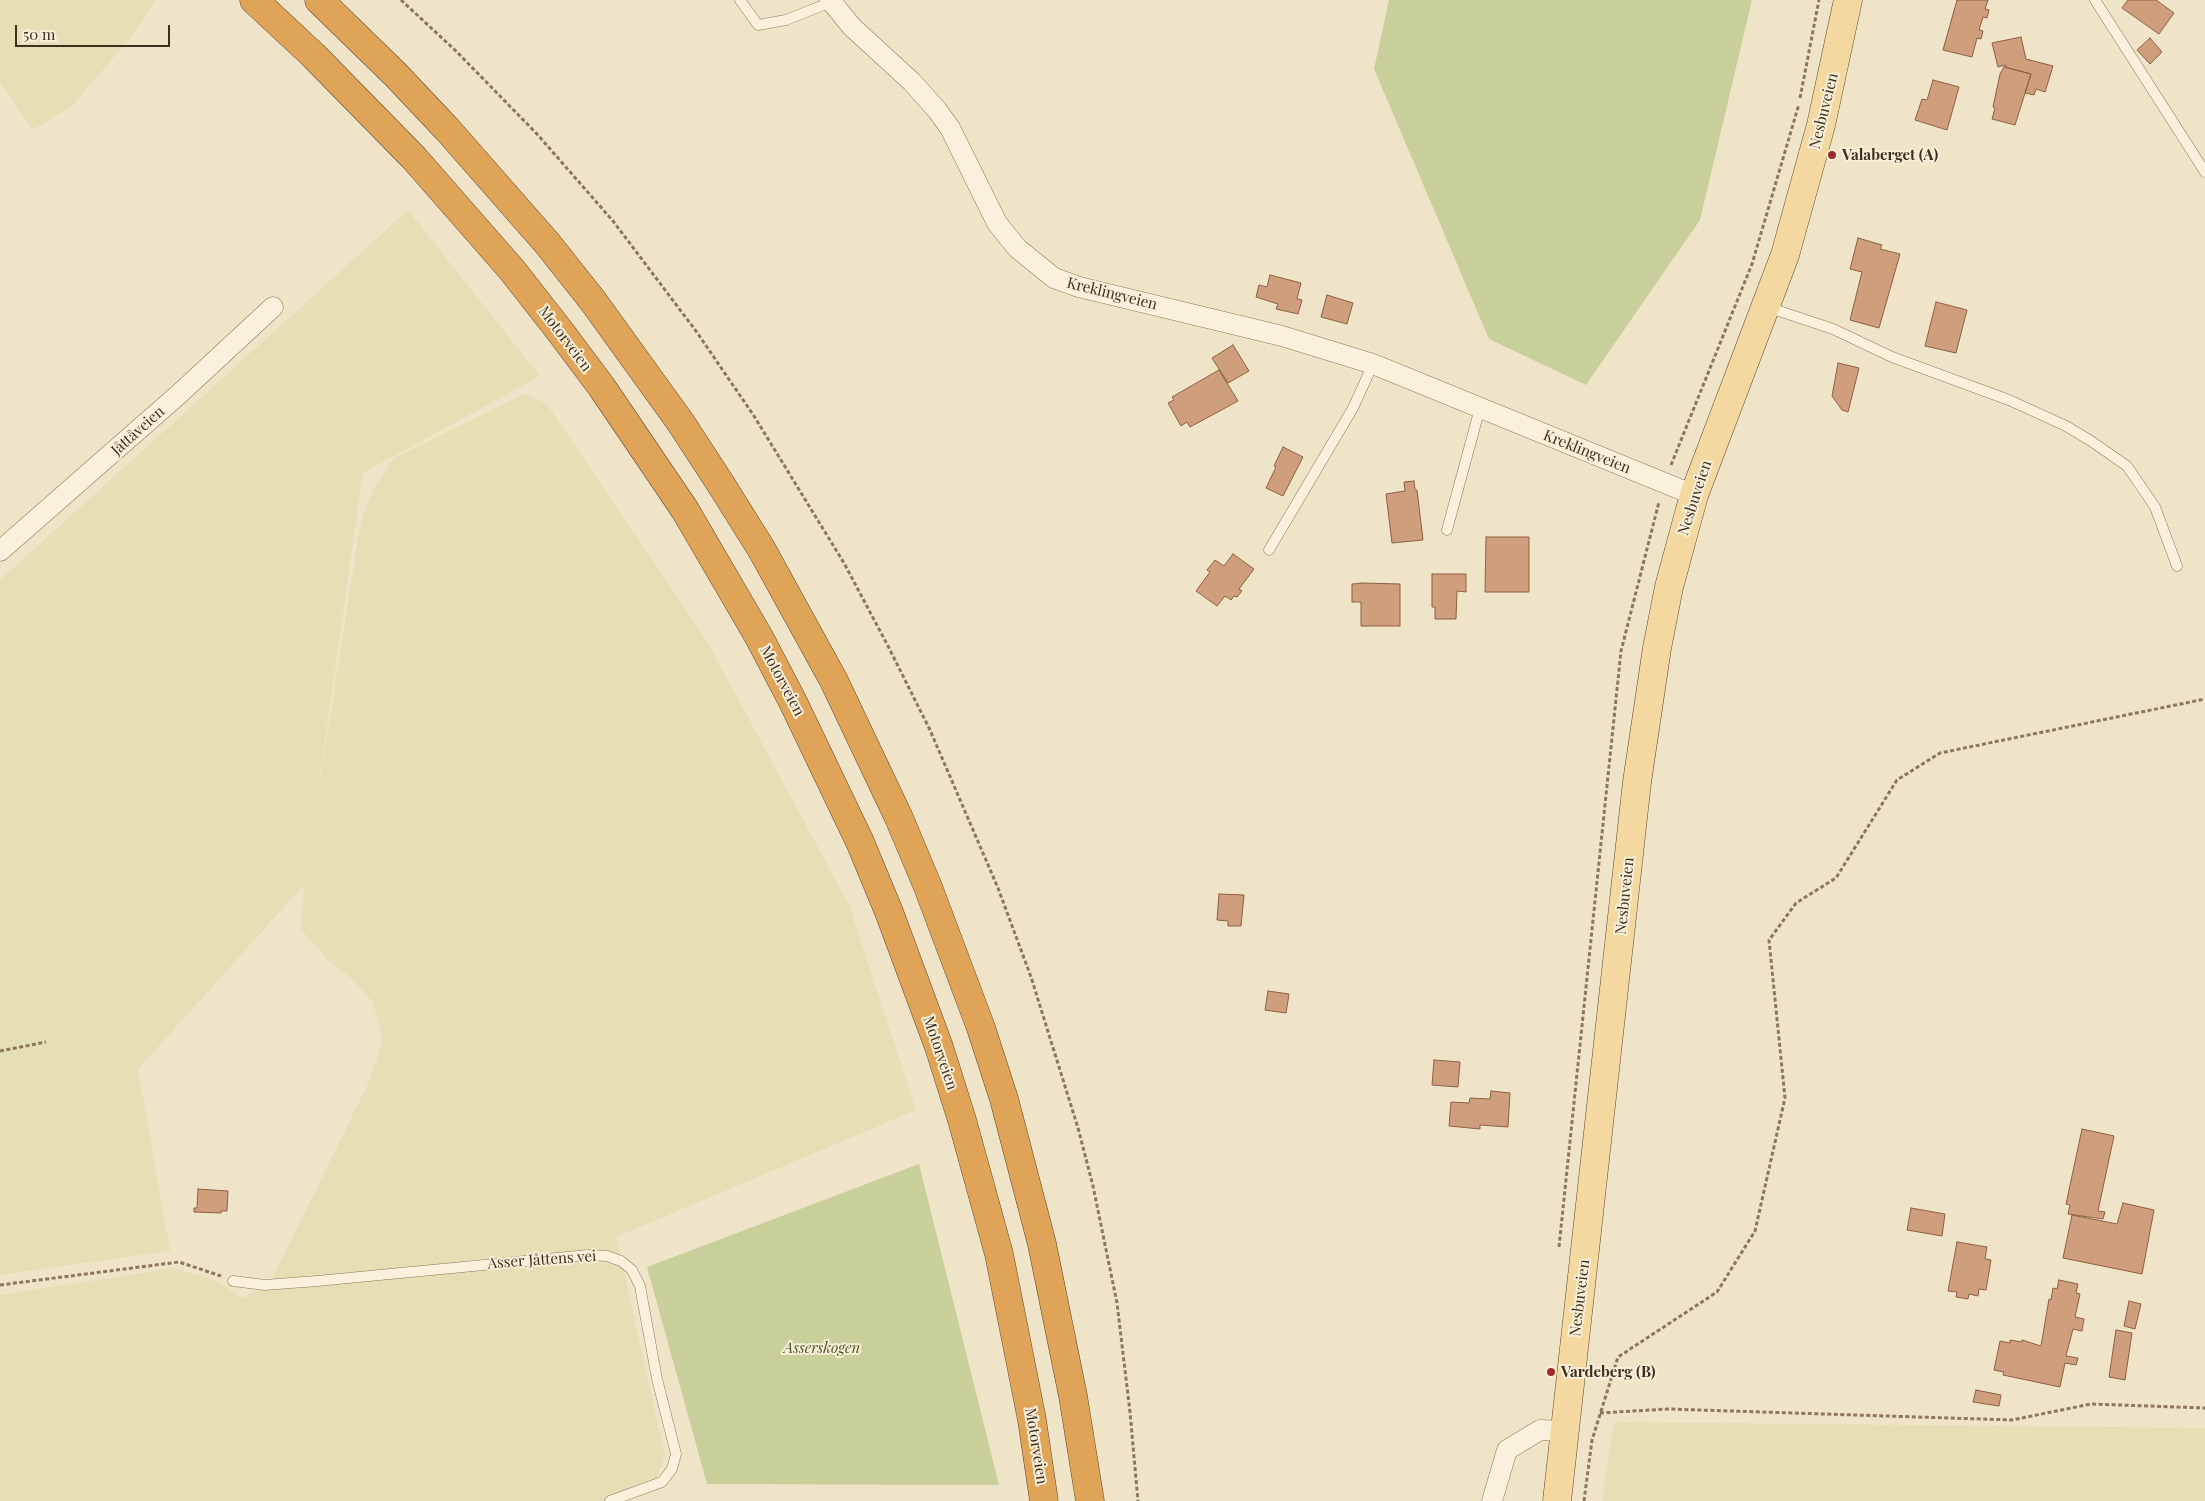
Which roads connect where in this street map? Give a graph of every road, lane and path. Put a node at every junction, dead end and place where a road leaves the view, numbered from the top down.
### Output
1 (254, 0) edge
2 (319, 0) edge
3 (740, 0) edge
4 (1848, 0) edge
5 (2096, 0) edge
6 (830, 1) edge
7 (2205, 172) edge
8 (273, 307) dead end
9 (1766, 307) junction
10 (1373, 364) junction
11 (1480, 408) junction
12 (1694, 495) junction
13 (1447, 530) dead end
14 (1269, 550) dead end
15 (0, 552) edge
16 (2177, 566) dead end
17 (2205, 699) edge
18 (46, 1042) dead end
19 (0, 1051) edge
20 (233, 1281) joint
21 (0, 1285) edge
22 (2205, 1408) edge
23 (1600, 1412) junction
24 (1565, 1431) junction
25 (610, 1501) edge
26 (1044, 1501) edge
27 (1090, 1501) edge
28 (1492, 1501) edge
29 (1558, 1501) edge
30 (1584, 1501) edge

1 - 26 highway, Motorveien
2 - 27 highway
3 - 6 lane, Kreklingveien
4 - 9 main road, Nesbuveien
5 - 7 lane
6 - 10 street, Kreklingveien
8 - 15 street, Jåttåveien
9 - 12 main road, Nesbuveien
9 - 16 lane
10 - 11 street, Kreklingveien
10 - 14 lane
11 - 12 street, Kreklingveien
11 - 13 lane
12 - 24 main road, Nesbuveien
17 - 23 path
18 - 19 path
20 - 21 path
20 - 25 lane, Asser Jåttens vei
22 - 23 path
23 - 30 path
24 - 28 street
24 - 29 main road, Nesbuveien

